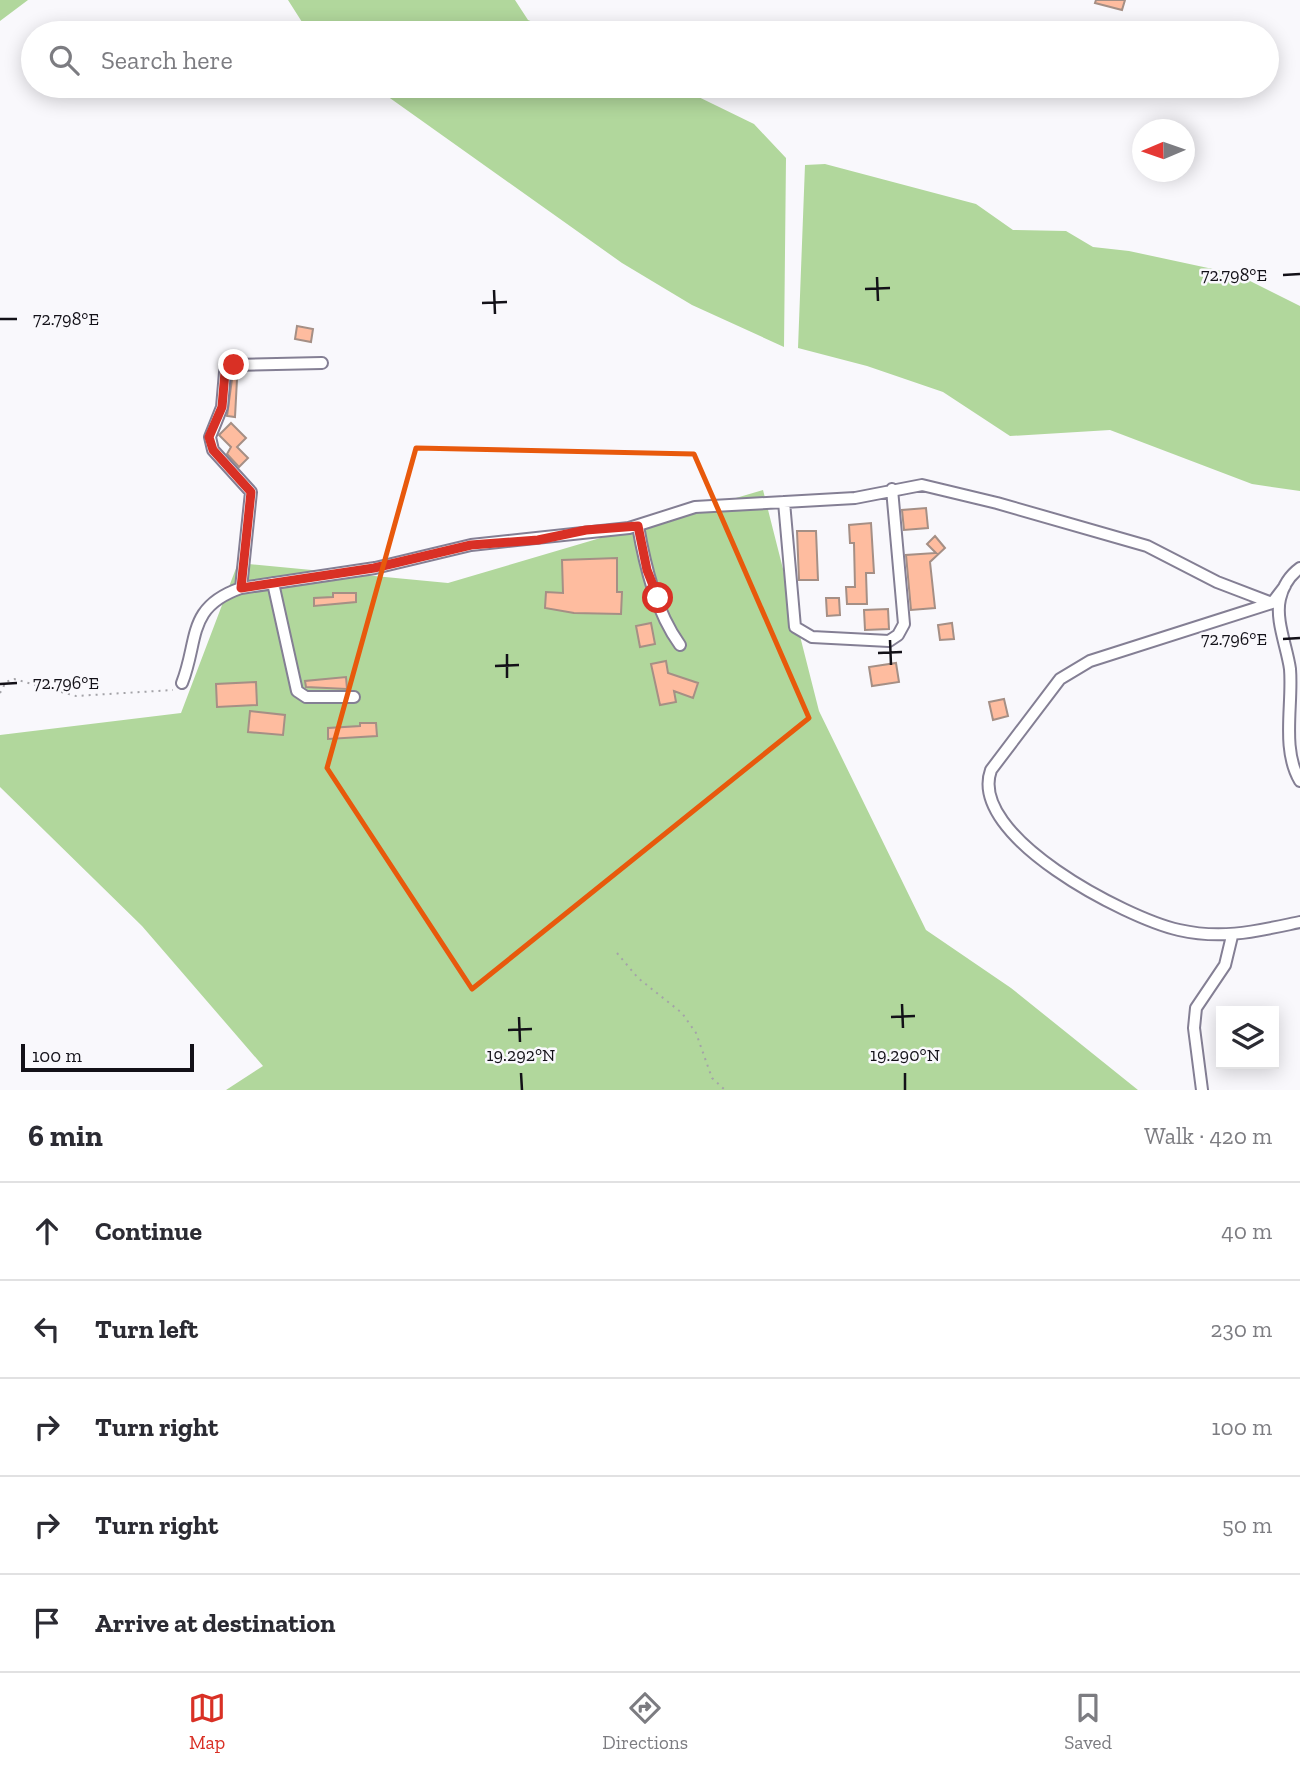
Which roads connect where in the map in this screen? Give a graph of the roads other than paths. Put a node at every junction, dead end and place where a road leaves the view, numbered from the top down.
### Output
1 (322, 363) dead end
2 (892, 489) junction
3 (784, 502) junction
4 (638, 526) junction
5 (1300, 568) edge
6 (273, 583) junction
7 (1285, 586) junction
8 (241, 588) junction
9 (1272, 603) junction
10 (680, 645) dead end
11 (182, 683) road end
12 (354, 697) dead end
13 (1300, 781) edge
14 (1300, 922) edge
15 (1233, 936) junction
16 (1202, 1090) edge

1 - 8 street
2 - 3 street
2 - 3 street
2 - 9 street
3 - 4 street
4 - 6 street
4 - 10 street
5 - 7 street
6 - 8 street
6 - 12 street
7 - 9 street
7 - 13 street
8 - 11 street
9 - 15 street
14 - 15 street
15 - 16 street

